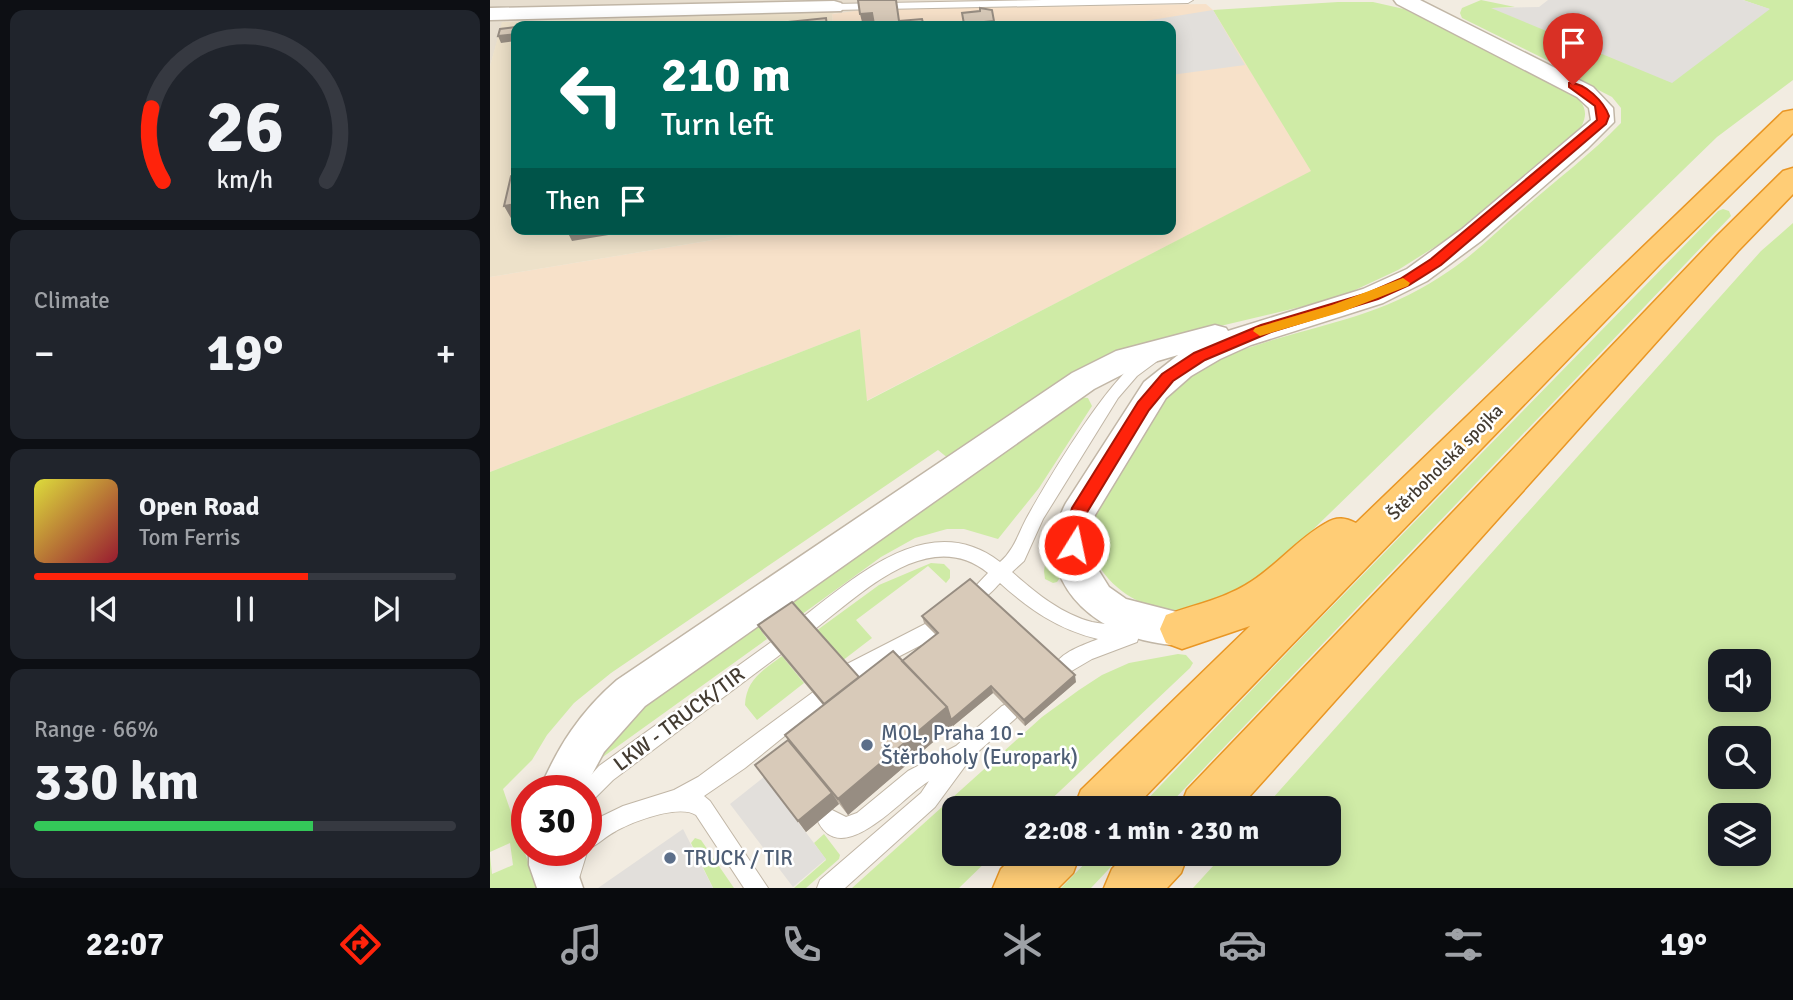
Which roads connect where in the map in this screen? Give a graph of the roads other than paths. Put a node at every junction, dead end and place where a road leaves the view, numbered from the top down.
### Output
1 (1188, 0) edge
2 (1404, 0) edge
3 (728, 4) edge
4 (834, 7) joint
5 (498, 14) edge
6 (1793, 118) edge
7 (1793, 177) edge
8 (1266, 329) junction
9 (1179, 344) junction
10 (1533, 373) junction
11 (1000, 575) junction
12 (979, 592) edge
13 (809, 623) edge
14 (1182, 629) junction
15 (929, 630) edge
16 (1130, 636) junction
17 (774, 649) edge
18 (1063, 667) edge
19 (854, 670) edge
20 (817, 699) edge
21 (1009, 712) edge
22 (964, 751) junction
23 (774, 753) edge
24 (744, 754) junction
25 (568, 775) edge
26 (602, 779) edge
27 (1111, 796) edge
28 (1216, 796) edge
29 (670, 801) junction
30 (826, 817) edge
31 (602, 827) edge
32 (552, 866) edge
33 (562, 866) edge
34 (570, 866) edge
35 (1042, 866) edge
36 (1152, 866) edge
37 (562, 888) edge
38 (757, 888) edge
39 (828, 888) edge
40 (1020, 888) edge
41 (1131, 888) edge

1 - 4 lane
2 - 8 street
3 - 4 street
3 - 5 street
6 - 10 highway, Štěrboholská spojka
7 - 28 highway
8 - 9 street
8 - 14 street
9 - 11 lane
9 - 25 street
10 - 14 highway
10 - 27 highway, Štěrboholská spojka
11 - 12 lane
11 - 13 lane
11 - 16 lane
14 - 16 lane
15 - 19 lane
16 - 18 lane
17 - 26 lane, LKW - TRUCK/TIR
20 - 24 lane
21 - 22 lane
22 - 30 lane
22 - 39 lane
23 - 24 lane
24 - 29 lane
29 - 31 lane
29 - 38 lane
32 - 37 street
33 - 37 lane
34 - 37 lane
35 - 40 highway
36 - 41 highway

